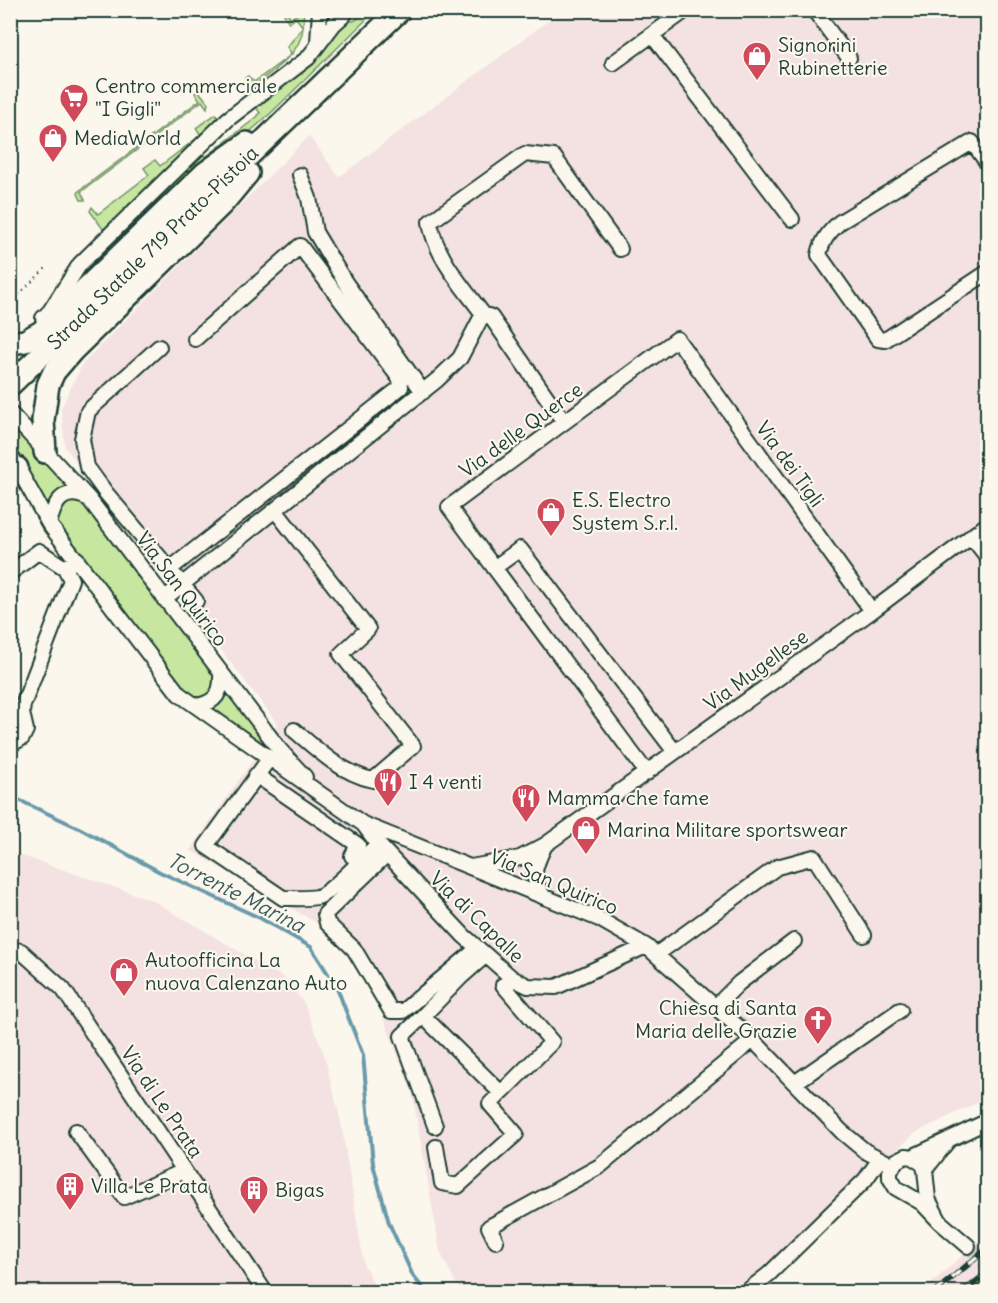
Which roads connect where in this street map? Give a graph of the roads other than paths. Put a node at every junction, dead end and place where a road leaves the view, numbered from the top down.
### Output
1 (320, 10) edge
2 (327, 10) edge
3 (390, 10) edge
4 (400, 10) edge
5 (411, 10) edge
6 (686, 10) edge
7 (813, 10) edge
8 (350, 13) edge
9 (652, 35) junction
10 (317, 44) junction
11 (361, 48) junction
12 (849, 58) dead end
13 (613, 63) dead end
14 (308, 99) junction
15 (987, 164) edge
16 (300, 175) dead end
17 (792, 219) dead end
18 (620, 249) dead end
19 (987, 272) edge
20 (483, 314) junction
21 (195, 339) dead end
22 (677, 339) joint
23 (10, 342) edge
24 (159, 347) dead end
25 (10, 386) edge
26 (423, 392) junction
27 (10, 413) edge
28 (564, 422) junction
29 (45, 452) junction
30 (13, 463) edge
31 (89, 499) junction
32 (274, 510) junction
33 (49, 524) junction
34 (987, 524) edge
35 (971, 536) junction
36 (987, 558) edge
37 (76, 559) junction
38 (65, 568) junction
39 (494, 568) junction
40 (170, 569) junction
41 (10, 573) edge
42 (183, 584) junction
43 (164, 599) junction
44 (196, 601) dead end
45 (872, 611) junction
46 (221, 674) junction
47 (196, 706) junction
48 (294, 730) dead end
49 (10, 745) edge
50 (675, 752) junction
51 (269, 759) junction
52 (646, 773) junction
53 (256, 775) junction
54 (319, 791) junction
55 (363, 824) junction
56 (545, 845) junction
57 (382, 849) junction
58 (520, 858) junction
59 (360, 861) junction
60 (469, 867) junction
61 (534, 867) junction
62 (515, 886) junction
63 (544, 897) junction
64 (864, 935) dead end
65 (794, 941) dead end
66 (10, 949) edge
67 (651, 950) junction
68 (482, 951) junction
69 (503, 985) dead end
70 (716, 1006) junction
71 (900, 1010) dead end
72 (423, 1016) junction
73 (753, 1040) junction
74 (795, 1083) junction
75 (501, 1093) junction
76 (987, 1121) edge
77 (435, 1126) dead end
78 (76, 1131) dead end
79 (949, 1141) junction
80 (436, 1147) dead end
81 (912, 1157) junction
82 (886, 1162) junction
83 (184, 1171) junction
84 (925, 1175) junction
85 (905, 1192) junction
86 (940, 1222) junction
87 (496, 1241) dead end
88 (968, 1246) tunnel mouth
89 (265, 1293) edge
90 (746, 1293) edge

1 - 10 street
2 - 8 street
3 - 11 highway
4 - 11 highway, Strada Statale 719 Prato-Pistoia
5 - 11 highway
6 - 9 street
7 - 12 street
8 - 10 street
9 - 13 street
9 - 17 street
10 - 23 street
11 - 14 highway, Strada Statale 719 Prato-Pistoia
14 - 23 highway
14 - 25 highway, Strada Statale 719 Prato-Pistoia
14 - 29 highway
15 - 19 street
16 - 26 street
18 - 20 street
20 - 26 street
20 - 28 street
21 - 40 street
22 - 28 street, Via delle Querce
22 - 45 street, Via dei Tigli
24 - 40 street
26 - 32 street
27 - 29 street, Via San Quirico
28 - 39 street, Via delle Querce
29 - 31 street, Via San Quirico
30 - 33 street, Via San Quirico
31 - 33 street
31 - 43 street, Via San Quirico
32 - 42 street
32 - 48 street
33 - 37 street, Via San Quirico
34 - 35 street, Via Mugellese
35 - 36 street
35 - 45 street, Via Mugellese
37 - 38 street
37 - 47 street, Via San Quirico
38 - 41 street
38 - 49 street
39 - 50 street
39 - 52 street, Via delle Querce
40 - 42 street
42 - 43 street
42 - 44 street
43 - 46 street, Via San Quirico
45 - 50 street, Via Mugellese
46 - 47 street
46 - 54 street, Via San Quirico
47 - 51 street, Via San Quirico
50 - 52 street, Via Mugellese
51 - 53 street
51 - 54 street, Via San Quirico
52 - 56 street, Via Mugellese
53 - 59 street
53 - 59 street
54 - 55 street, Via San Quirico
55 - 57 street, Via di Capalle
55 - 60 street, Via San Quirico
56 - 58 street, Via Mugellese
56 - 61 street, Via Mugellese
57 - 59 street
57 - 68 street, Via di Capalle
57 - 68 street
58 - 60 street, Via Mugellese
58 - 62 street
60 - 62 street, Via San Quirico
61 - 62 street, Via Mugellese
61 - 63 street
62 - 63 street, Via San Quirico
63 - 67 street, Via San Quirico
64 - 67 street, Via di Capalle
65 - 70 street
66 - 83 street, Via di Le Prata
67 - 68 street, Via di Capalle
67 - 70 street
68 - 72 street
69 - 75 street
70 - 73 street
71 - 74 street
72 - 75 street
72 - 77 street
73 - 74 street
73 - 87 street
74 - 82 street
75 - 80 street
76 - 79 street
78 - 83 street
79 - 81 street
79 - 84 street
81 - 82 street
81 - 84 street
82 - 85 street
82 - 90 street
83 - 89 street, Via di Le Prata
84 - 85 street
84 - 86 street
85 - 86 street
86 - 88 street

